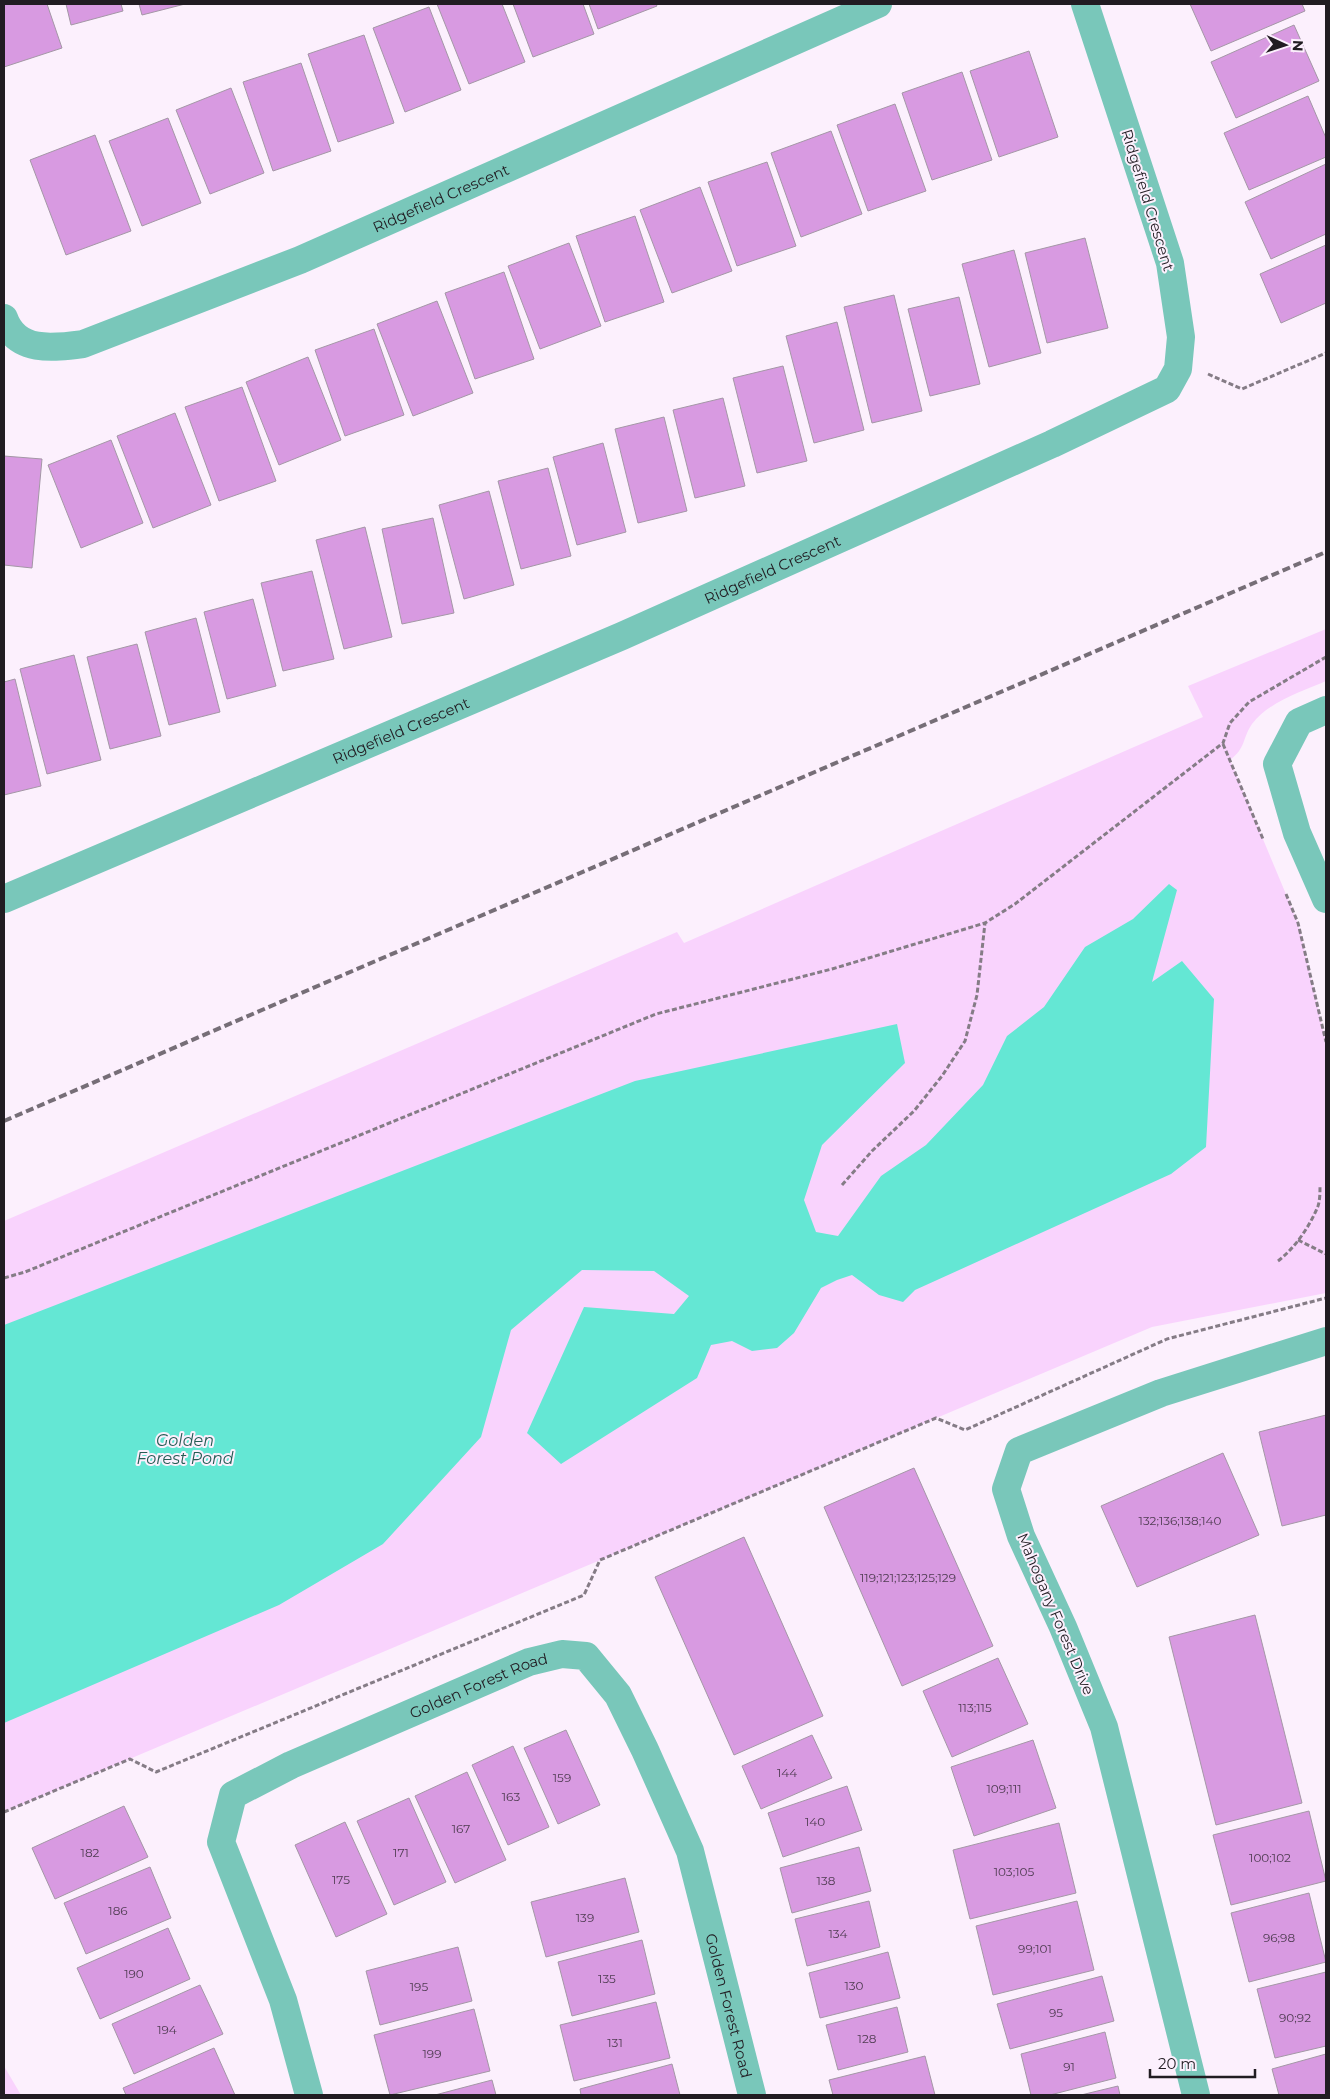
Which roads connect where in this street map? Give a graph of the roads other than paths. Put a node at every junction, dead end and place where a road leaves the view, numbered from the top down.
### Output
1 (878, 4) edge
2 (1085, 4) edge
3 (4, 318) edge
4 (1326, 710) edge
5 (4, 899) edge
6 (1326, 899) edge
7 (1326, 1342) edge
8 (309, 2095) edge
9 (752, 2095) edge
10 (1196, 2095) edge

1 - 3 street, Ridgefield Crescent
2 - 5 street, Ridgefield Crescent
4 - 6 street
7 - 10 street, Mahogany Forest Drive
8 - 9 street, Golden Forest Road

